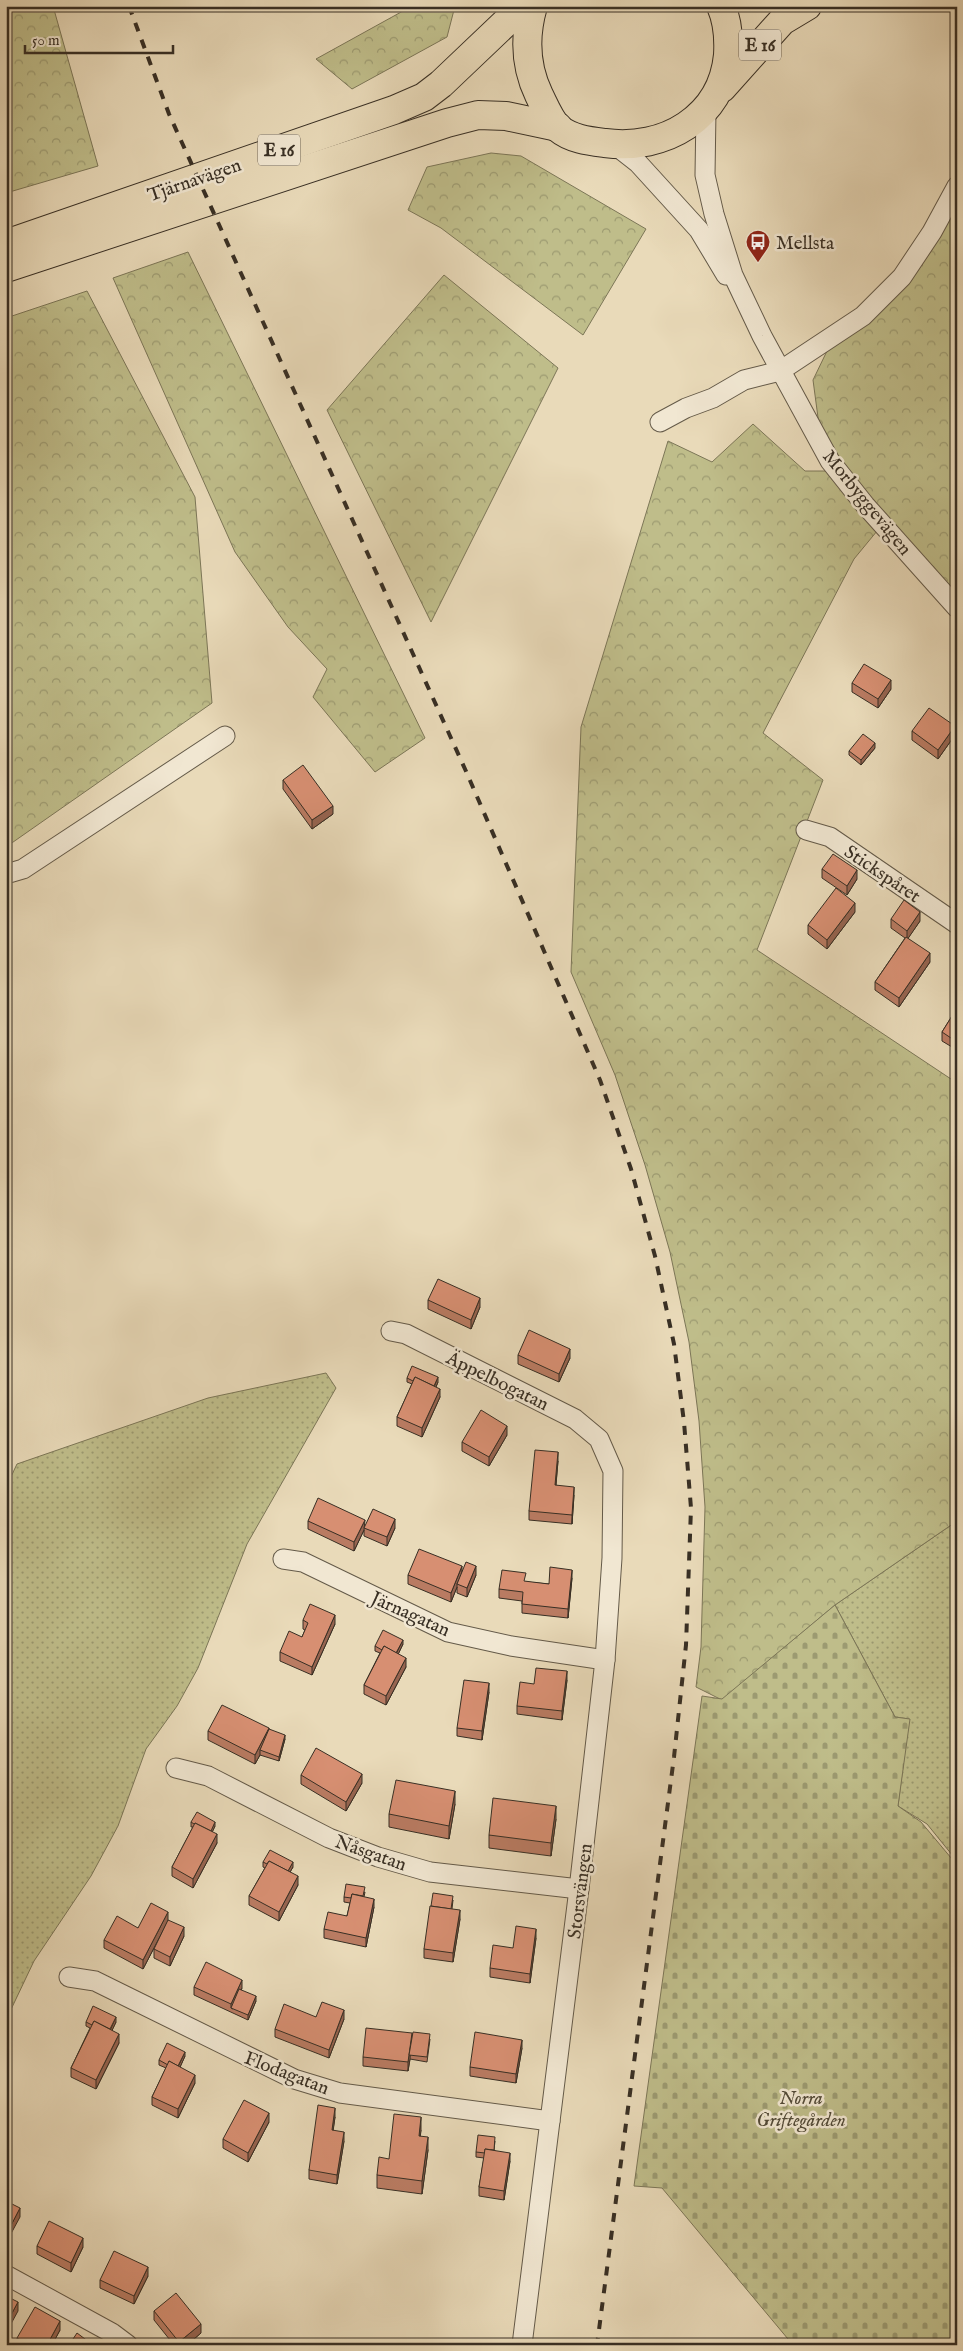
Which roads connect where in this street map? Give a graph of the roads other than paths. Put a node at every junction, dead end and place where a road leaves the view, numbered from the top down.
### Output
1 (523, 6) edge
2 (533, 6) edge
3 (721, 6) edge
4 (807, 6) edge
5 (712, 101) junction
6 (558, 127) junction
7 (615, 145) junction
8 (957, 186) edge
9 (6, 244) edge
10 (6, 268) edge
11 (762, 336) junction
12 (780, 371) junction
13 (660, 422) dead end
14 (957, 608) edge
15 (225, 736) dead end
16 (806, 830) dead end
17 (6, 874) edge
18 (957, 924) edge
19 (390, 1331) dead end
20 (599, 1439) joint
21 (282, 1559) dead end
22 (605, 1660) junction
23 (176, 1768) dead end
24 (579, 1889) junction
25 (69, 1977) dead end
26 (550, 2121) junction
27 (6, 2275) edge
28 (128, 2345) edge
29 (522, 2345) edge

1 - 9 highway, Tjärnavägen / E 16
2 - 6 highway
3 - 5 highway, E 16
4 - 5 highway, E 16
5 - 7 highway, E 16
5 - 11 street, Morbyggevägen
6 - 7 highway, E 16
6 - 10 highway, Tjärnavägen / E 16
7 - 11 street, Morbyggevägen
8 - 12 street
11 - 12 street, Morbyggevägen
12 - 13 street
12 - 14 street, Morbyggevägen
15 - 17 street
16 - 18 street, Stickspåret
19 - 20 street, Äppelbogatan
20 - 22 street, Storsvängen
21 - 22 street, Järnagatan
22 - 24 street, Storsvängen
23 - 24 street, Nåsgatan
24 - 26 street, Storsvängen
25 - 26 street, Flodagatan
26 - 29 street, Storsvängen
27 - 28 street

